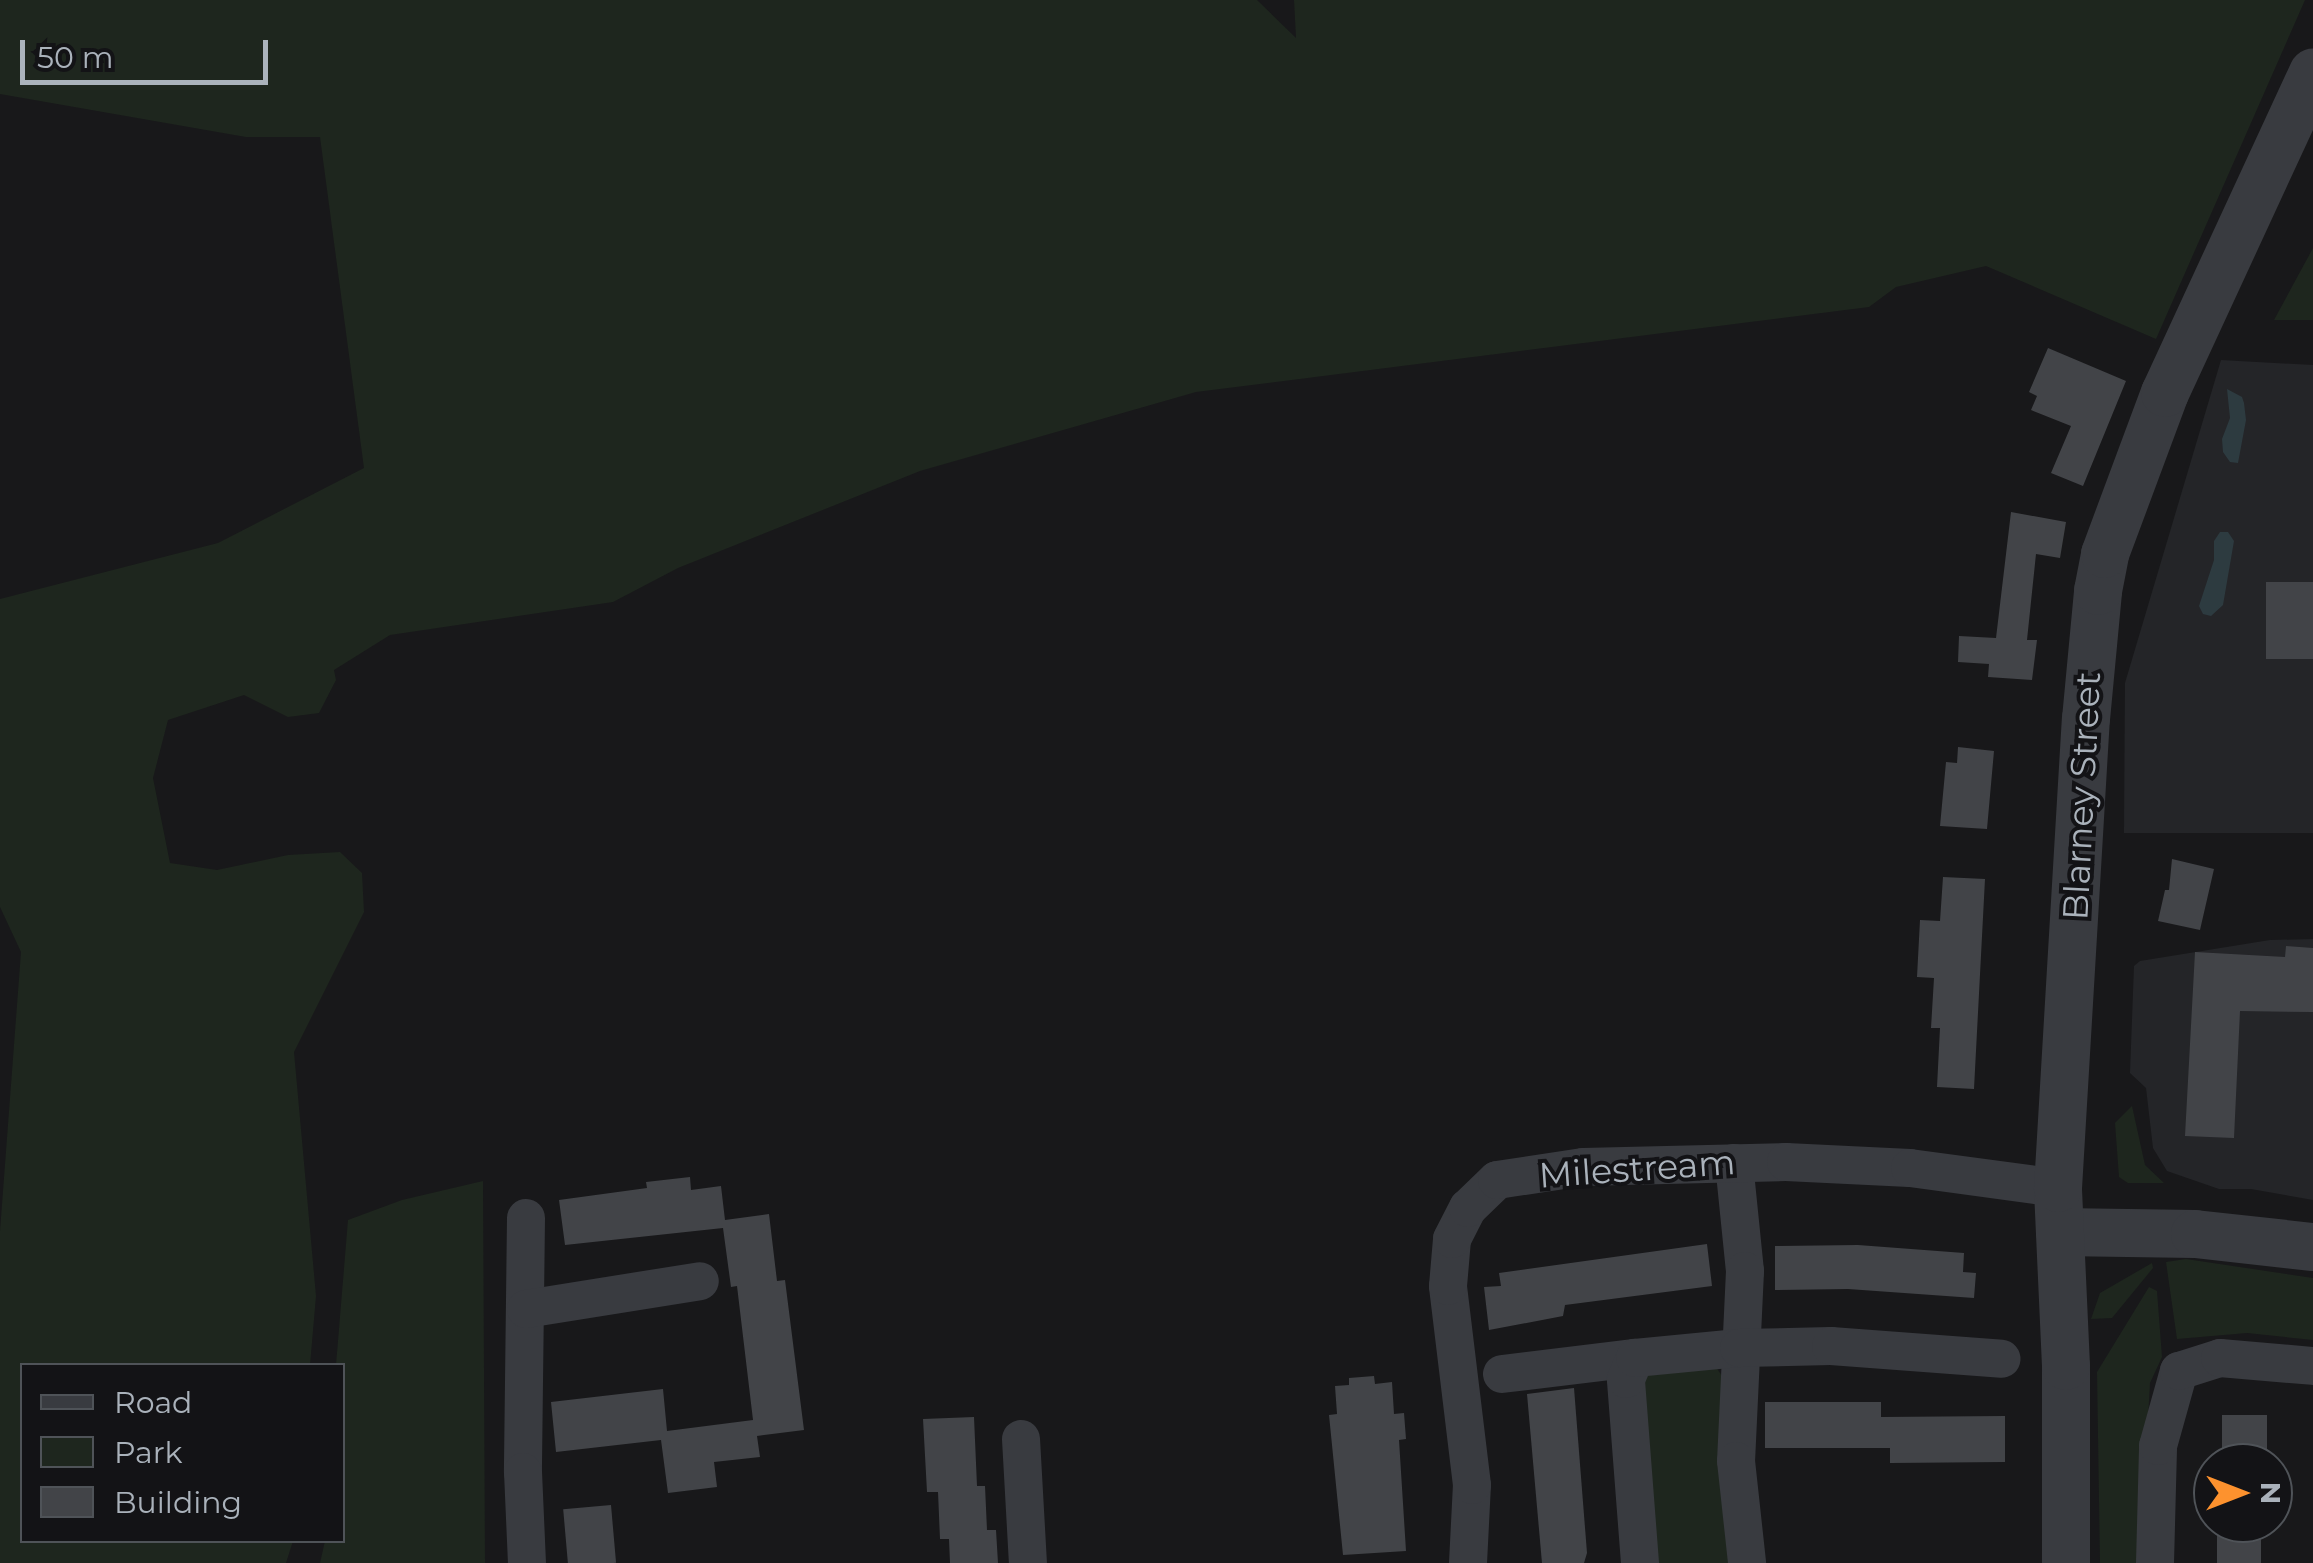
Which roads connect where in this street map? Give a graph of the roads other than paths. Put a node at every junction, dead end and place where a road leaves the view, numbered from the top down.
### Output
1 (2313, 73) edge
2 (1734, 1162) junction
3 (2059, 1210) junction
4 (526, 1218) dead end
5 (2313, 1247) edge
6 (700, 1282) dead end
7 (526, 1309) junction
8 (1740, 1348) junction
9 (1634, 1358) junction
10 (2002, 1359) dead end
11 (2313, 1366) edge
12 (1502, 1374) dead end
13 (1021, 1438) dead end
14 (527, 1563) edge
15 (1028, 1563) edge
16 (1468, 1563) edge
17 (1640, 1563) edge
18 (1747, 1563) edge
19 (2066, 1563) edge
20 (2155, 1563) edge

1 - 3 street, Blarney Street
2 - 3 street, Milestream
2 - 8 street
2 - 16 street, Milestream
3 - 5 street
3 - 19 street, Blarney Street
4 - 7 street
6 - 7 street
7 - 14 street
8 - 9 street
8 - 10 street
8 - 18 street
9 - 12 street
9 - 17 street
11 - 20 street
13 - 15 street

